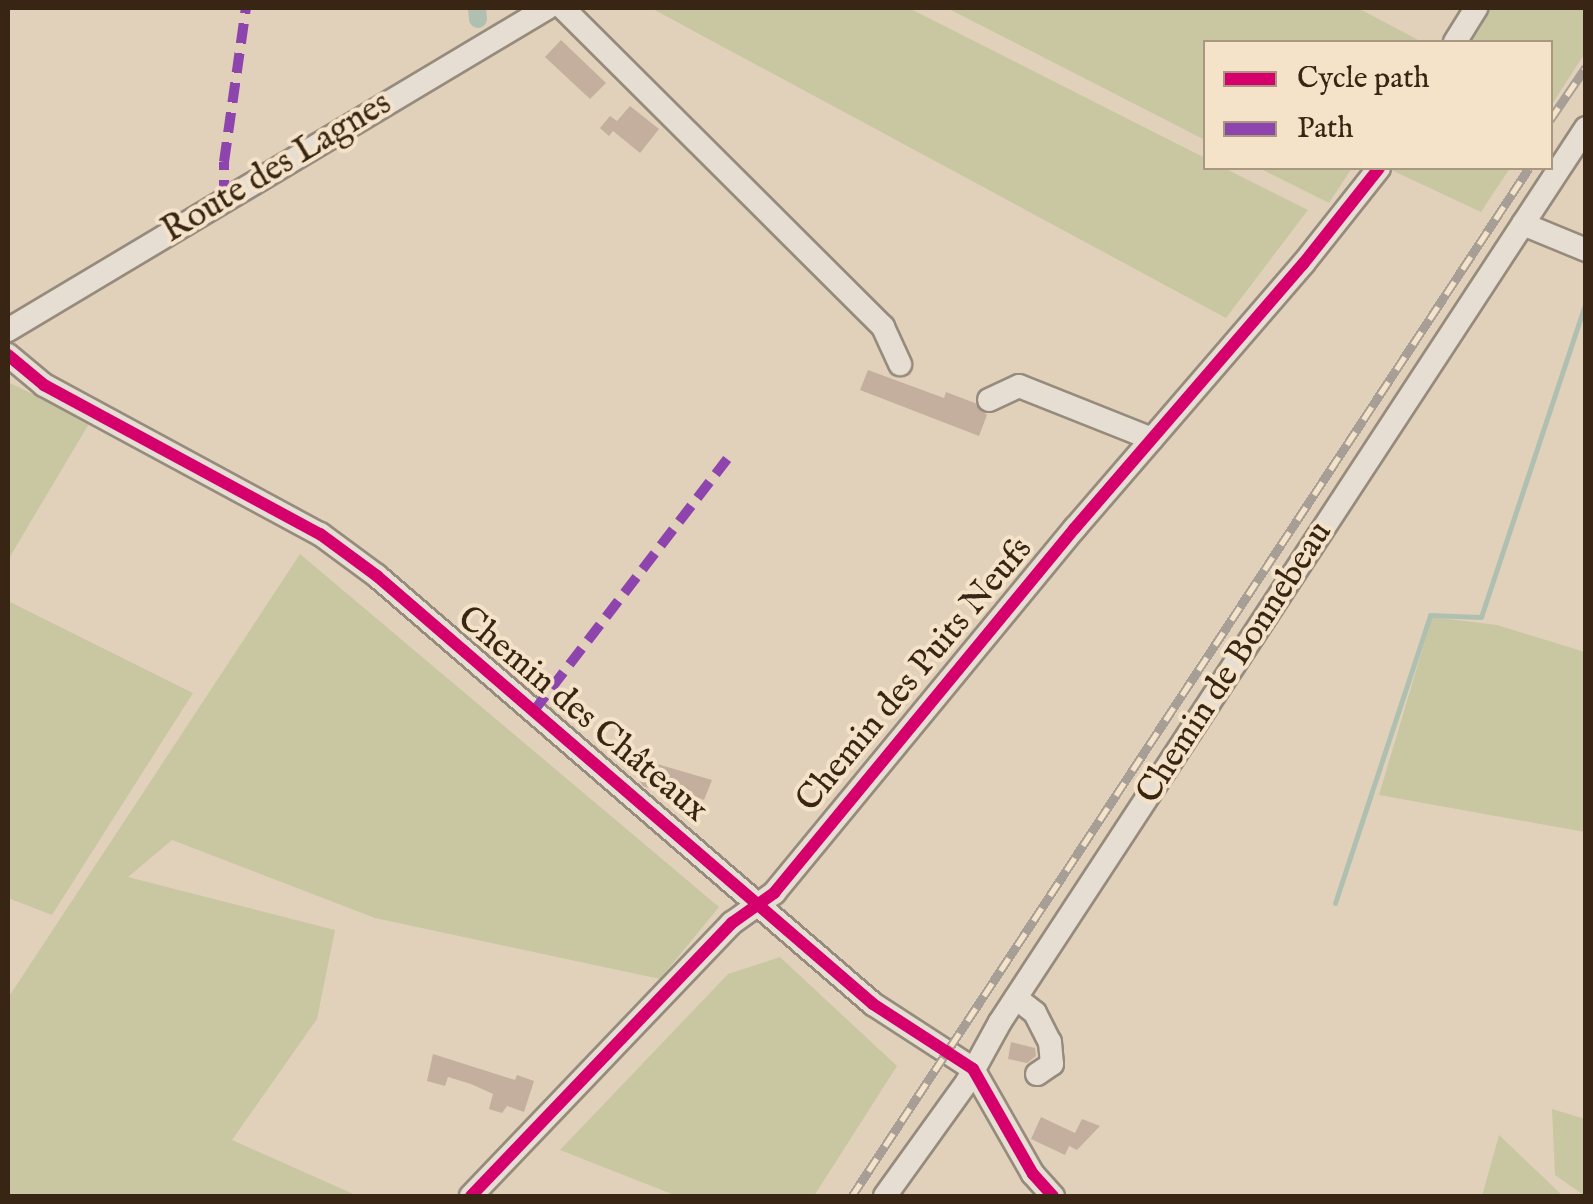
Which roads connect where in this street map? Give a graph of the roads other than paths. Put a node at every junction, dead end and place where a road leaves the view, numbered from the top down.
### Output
1 (548, 8) edge
2 (562, 8) edge
3 (1476, 8) edge
4 (1456, 40) edge
5 (1586, 128) edge
6 (1377, 170) edge
7 (1524, 224) junction
8 (1586, 250) edge
9 (8, 330) edge
10 (8, 355) edge
11 (900, 364) dead end
12 (989, 400) dead end
13 (1152, 439) junction
14 (757, 905) junction
15 (1016, 998) junction
16 (973, 1069) junction
17 (1038, 1074) dead end
18 (471, 1196) edge
19 (885, 1196) edge
20 (1053, 1196) edge

1 - 9 street, Route des Lagnes
2 - 11 street
3 - 4 street
5 - 7 street, Chemin de Bonnebeau
6 - 13 street, Chemin des Puits Neufs
7 - 8 street
7 - 15 street, Chemin de Bonnebeau
10 - 14 street, Chemin des Châteaux
12 - 13 street
13 - 14 street, Chemin des Puits Neufs
14 - 16 street, Chemin des Châteaux
14 - 18 street, Chemin des Puits Neufs
15 - 16 street, Chemin de Bonnebeau
15 - 17 street
16 - 19 street, Chemin de Bonnebeau
16 - 20 street, Chemin des Châteaux

